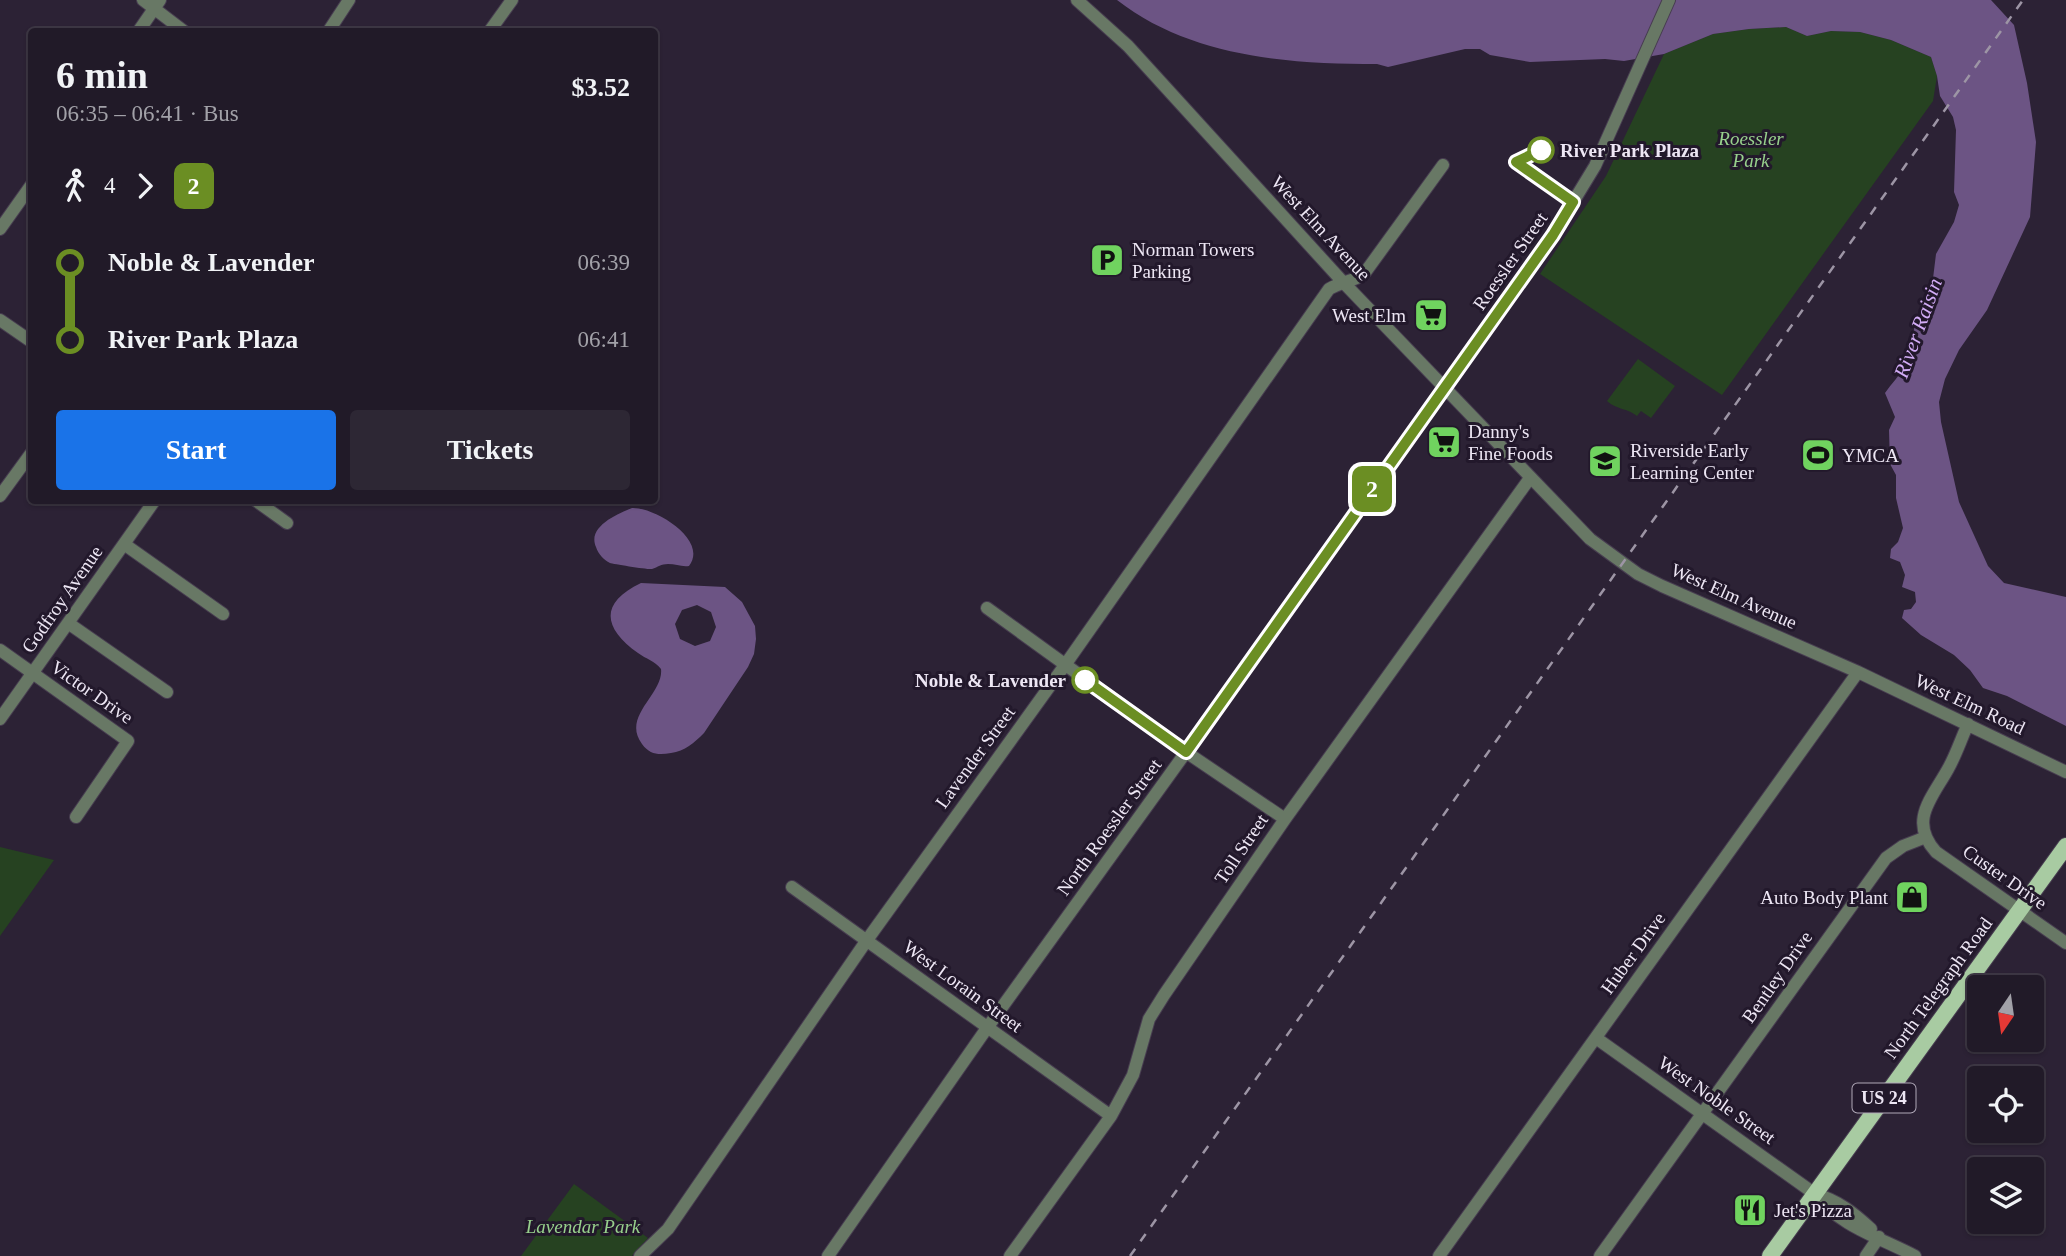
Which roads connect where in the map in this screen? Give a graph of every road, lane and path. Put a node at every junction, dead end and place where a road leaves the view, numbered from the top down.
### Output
1 (142, 0) edge
2 (349, 0) edge
3 (512, 0) edge
4 (1076, 0) edge
5 (1669, 0) edge
6 (157, 4) edge
7 (141, 28) edge
8 (182, 28) edge
9 (331, 28) edge
10 (492, 28) edge
11 (1443, 165) dead end
12 (28, 190) edge
13 (0, 229) edge
14 (1342, 281) junction
15 (0, 320) edge
16 (28, 339) edge
17 (1445, 387) junction
18 (28, 458) edge
19 (1530, 478) junction
20 (0, 496) edge
21 (152, 504) edge
22 (260, 504) edge
23 (286, 523) dead end
24 (124, 544) junction
25 (987, 608) dead end
26 (223, 614) dead end
27 (68, 623) junction
28 (0, 650) edge
29 (1065, 665) junction
30 (1858, 673) junction
31 (33, 674) junction
32 (167, 692) dead end
33 (0, 719) edge
34 (1968, 724) junction
35 (1186, 752) junction
36 (2066, 772) edge
37 (76, 817) dead end
38 (1285, 820) junction
39 (1926, 837) junction
40 (2066, 846) edge
41 (792, 887) dead end
42 (2020, 911) junction
43 (867, 940) junction
44 (2066, 943) edge
45 (987, 1028) junction
46 (1596, 1038) junction
47 (1703, 1114) junction
48 (1111, 1116) junction
49 (1815, 1194) junction
50 (1879, 1237) junction
51 (640, 1256) edge
52 (828, 1256) edge
53 (1010, 1256) edge
54 (1439, 1256) edge
55 (1600, 1256) edge
56 (1770, 1256) edge
57 (1866, 1256) edge
58 (1915, 1256) edge

1 - 6 street
2 - 9 street
3 - 10 street
4 - 14 street, West Elm Avenue
5 - 17 street, Roessler Street
6 - 7 street
6 - 8 street
11 - 14 street, Lavender Street
12 - 13 street
14 - 17 street, West Elm Avenue
14 - 29 street, Lavender Street
15 - 16 street
17 - 19 street, West Elm Avenue
17 - 35 street, North Roessler Street
18 - 20 street
19 - 30 street, West Elm Avenue
19 - 38 street, Toll Street
21 - 24 street, Godfroy Avenue
22 - 23 street
24 - 26 street
24 - 27 street, Godfroy Avenue
25 - 29 street
27 - 31 street, Godfroy Avenue
27 - 32 street
28 - 31 street, Victor Drive
29 - 35 street
29 - 43 street, Lavender Street
30 - 34 street, West Elm Road
30 - 46 street, Huber Drive
31 - 33 street, Godfroy Avenue
31 - 37 street, Victor Drive
34 - 36 street, West Elm Road
34 - 39 street
35 - 38 street
35 - 45 street, North Roessler Street
38 - 48 street, Toll Street
39 - 42 street, Custer Drive
39 - 47 street, Bentley Drive
40 - 42 main road, North Telegraph Road / US 24
41 - 43 street, West Lorain Street
42 - 44 street, Custer Drive
42 - 49 main road, North Telegraph Road / US 24
43 - 45 street, West Lorain Street
43 - 51 street, Lavender Street
45 - 48 street, West Lorain Street
45 - 52 street, North Roessler Street
46 - 47 street, West Noble Street
46 - 54 street, Huber Drive
47 - 49 street, West Noble Street
47 - 55 street, Bentley Drive
48 - 53 street, Toll Street
49 - 50 street, West Noble Street
49 - 56 main road, North Telegraph Road / US 24
50 - 57 street
50 - 58 street, West Noble Street

